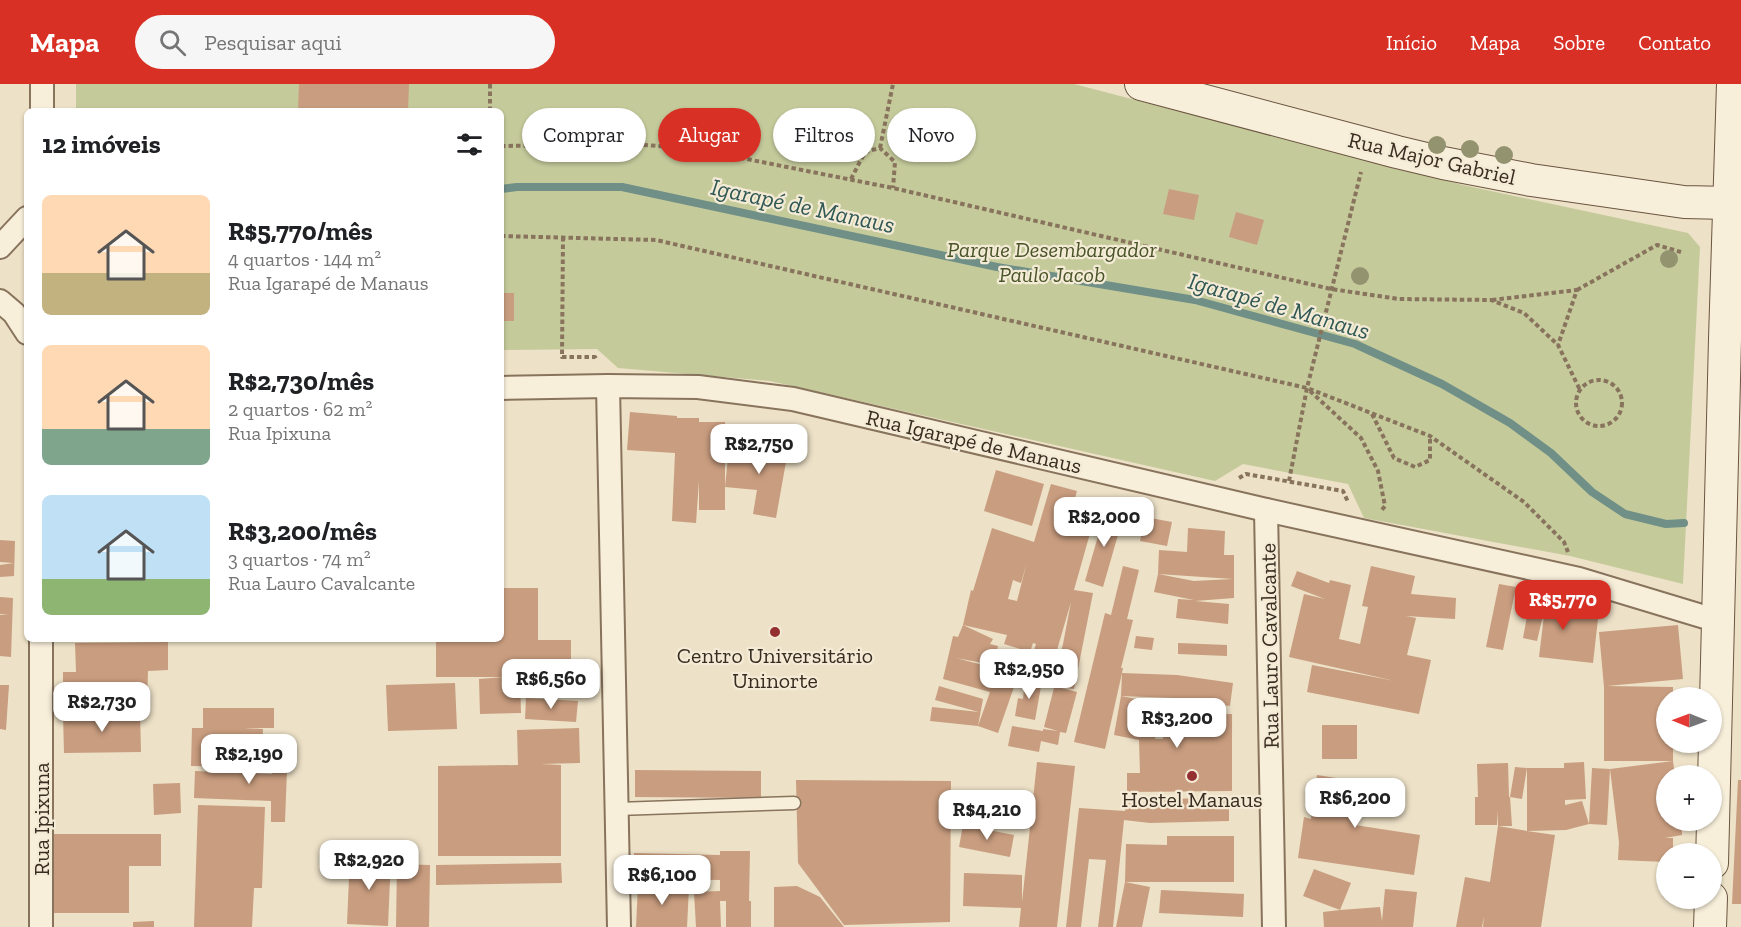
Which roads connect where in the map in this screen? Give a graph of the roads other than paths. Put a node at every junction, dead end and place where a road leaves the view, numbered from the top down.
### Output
1 (42, 84) edge
2 (1141, 84) edge
3 (1733, 84) edge
4 (42, 108) edge
5 (1734, 184) edge
6 (24, 221) edge
7 (0, 247) edge
8 (0, 301) edge
9 (24, 328) edge
10 (608, 386) junction
11 (504, 388) edge
12 (1266, 510) junction
13 (1718, 621) junction
14 (41, 642) edge
15 (794, 803) dead end
16 (617, 809) junction
17 (1712, 843) edge
18 (1711, 909) edge
19 (41, 927) edge
20 (619, 927) edge
21 (1274, 927) edge
22 (1710, 927) edge

1 - 4 street
2 - 5 main road, Rua Major Gabriel
3 - 5 main road
5 - 13 main road
6 - 7 street
8 - 9 street
10 - 11 street, Rua Igarapé de Manaus
10 - 12 street, Rua Igarapé de Manaus
10 - 16 street
12 - 13 street, Rua Igarapé de Manaus
12 - 21 street, Rua Lauro Cavalcante
13 - 17 main road
14 - 19 street, Rua Ipixuna
15 - 16 lane
16 - 20 street
18 - 22 main road

